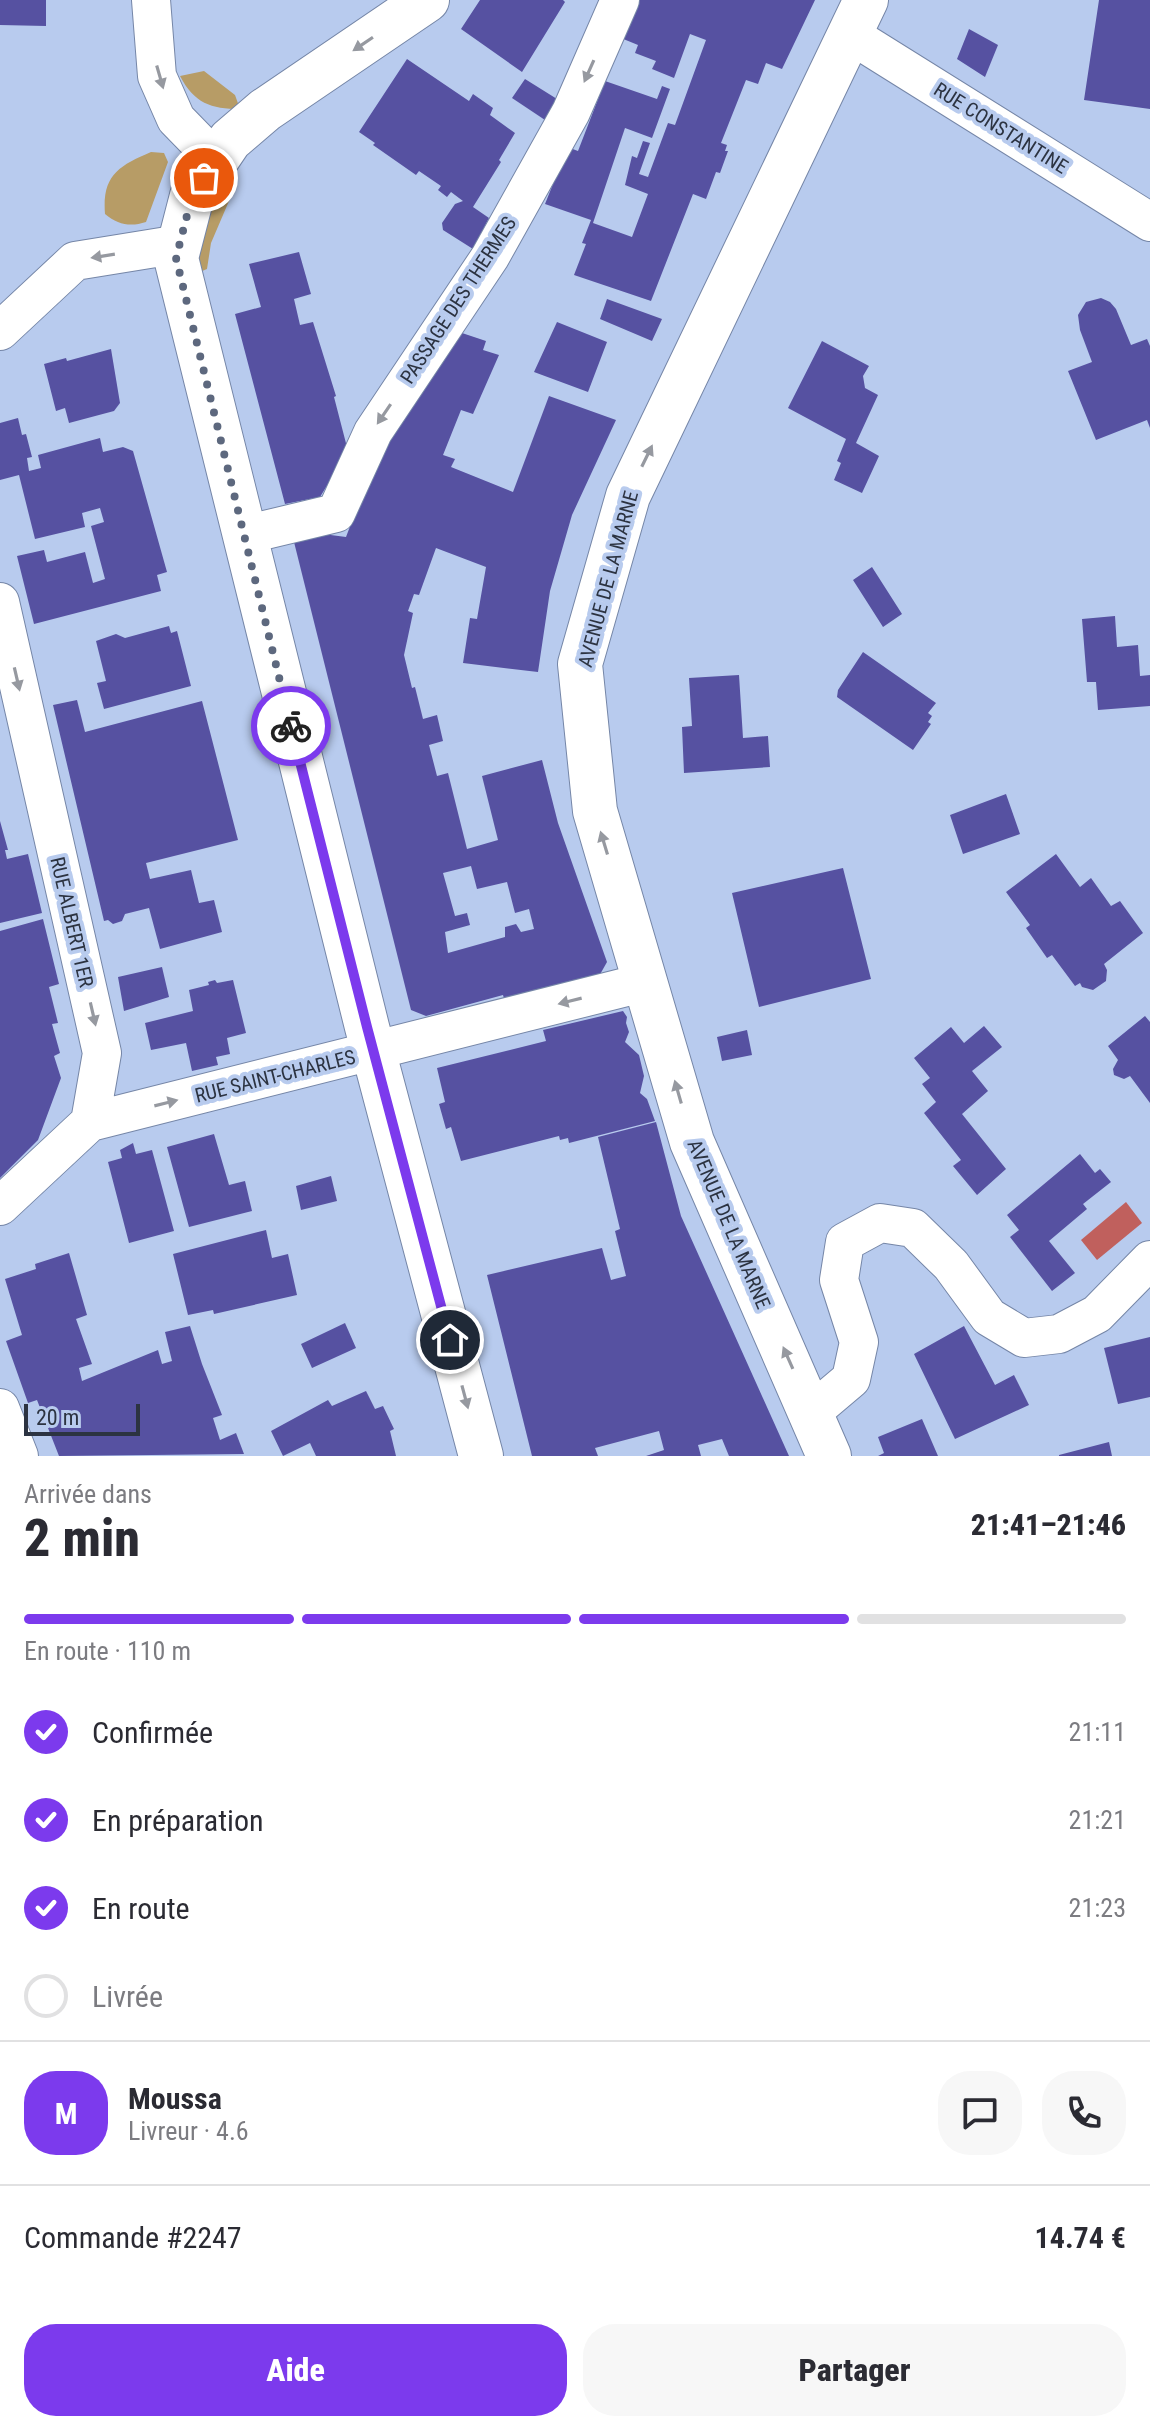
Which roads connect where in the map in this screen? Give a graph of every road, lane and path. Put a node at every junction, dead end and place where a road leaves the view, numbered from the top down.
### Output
1 (151, 0) edge
2 (427, 0) edge
3 (620, 0) edge
4 (858, 18) edge
5 (216, 160) junction
6 (1150, 222) edge
7 (178, 251) junction
8 (0, 331) edge
9 (244, 535) junction
10 (0, 602) edge
11 (646, 982) junction
12 (374, 1051) junction
13 (90, 1122) junction
14 (0, 1206) edge
15 (1150, 1260) edge
16 (0, 1408) edge
17 (812, 1412) junction
18 (19, 1456) edge
19 (481, 1456) edge
20 (829, 1456) edge

1 -> 5 street
2 -> 5 main road
3 -> 9 street, PASSAGE DES THERMES
4 - 6 street, RUE CONSTANTINE
11 -> 4 main road, AVENUE DE LA MARNE
5 - 7 main road
7 -> 8 street
7 - 9 main road
9 - 12 main road
10 -> 13 street, RUE ALBERT 1ER
11 -> 12 street, RUE SAINT-CHARLES
17 -> 11 main road, AVENUE DE LA MARNE
13 -> 12 street, RUE SAINT-CHARLES
12 -> 19 main road
13 - 14 street
15 - 17 street
16 - 18 street
17 - 20 main road, AVENUE DE LA MARNE

